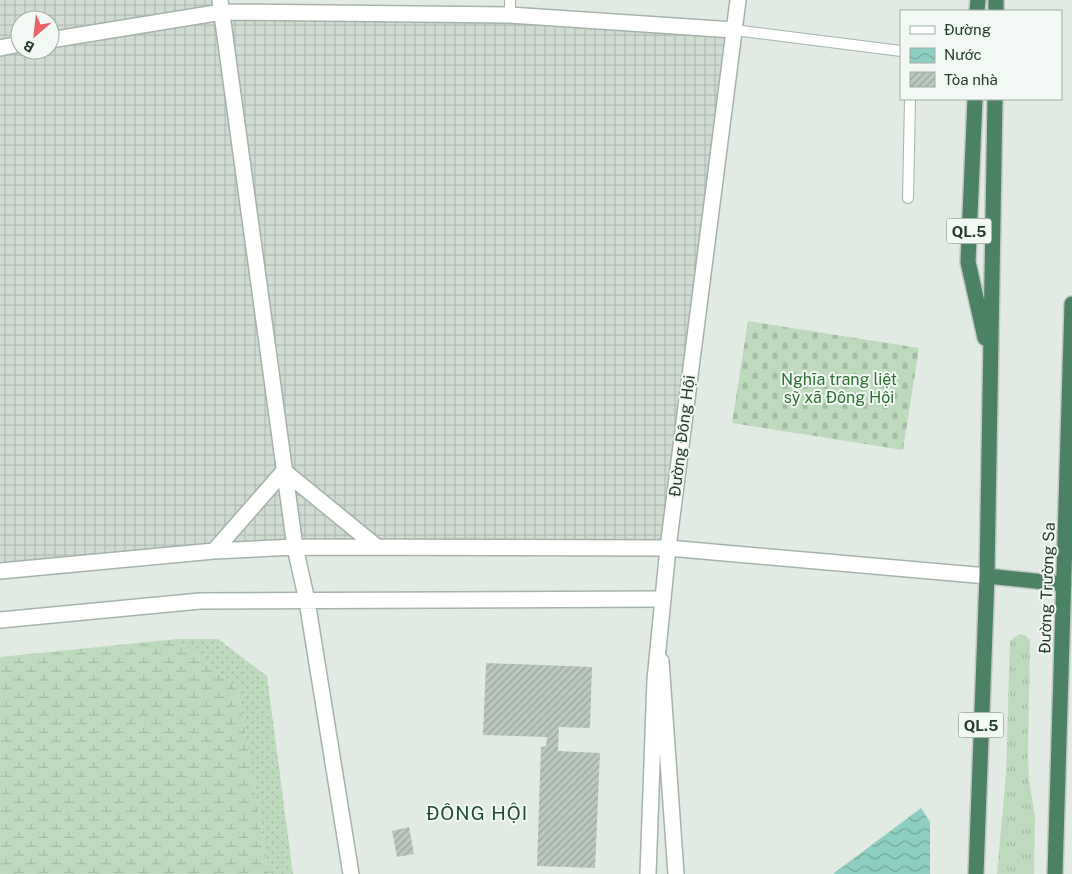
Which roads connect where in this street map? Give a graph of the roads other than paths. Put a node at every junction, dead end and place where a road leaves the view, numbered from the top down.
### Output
1 (738, 0) edge
2 (221, 6) edge
3 (351, 6) edge
4 (397, 6) edge
5 (510, 7) edge
6 (734, 30) junction
7 (60, 38) edge
8 (900, 51) edge
9 (910, 100) edge
10 (975, 100) edge
11 (995, 100) edge
12 (908, 198) dead end
13 (1072, 304) edge
14 (990, 362) junction
15 (284, 471) junction
16 (295, 547) junction
17 (377, 547) junction
18 (668, 548) junction
19 (214, 551) junction
20 (0, 571) edge
21 (987, 576) junction
22 (1064, 584) junction
23 (663, 599) junction
24 (307, 601) junction
25 (0, 620) edge
26 (660, 637) junction
27 (352, 874) edge
28 (648, 874) edge
29 (676, 874) edge
30 (976, 874) edge
31 (1054, 874) edge

1 - 6 street, Đường Đông Hội
2 - 3 street
2 - 7 street
2 - 15 street
3 - 4 street
4 - 5 street
5 - 6 street
6 - 8 lane
6 - 18 street, Đường Đông Hội
9 - 12 lane
10 - 14 highway, QL.5
11 - 14 highway, QL.5
13 - 22 highway, Đường Trường Sa
14 - 21 highway, QL.5
15 - 16 street
15 - 17 street
15 - 19 street
16 - 17 street
16 - 19 street
16 - 24 street
17 - 18 street
18 - 21 street
18 - 23 street, Đường Đông Hội
19 - 20 street
21 - 22 highway
21 - 30 highway, QL.5
22 - 31 highway, Đường Trường Sa
23 - 24 street
23 - 26 street, Đường Đông Hội
24 - 25 street
24 - 27 street
26 - 28 street, Đường Đông Hội
26 - 29 street

